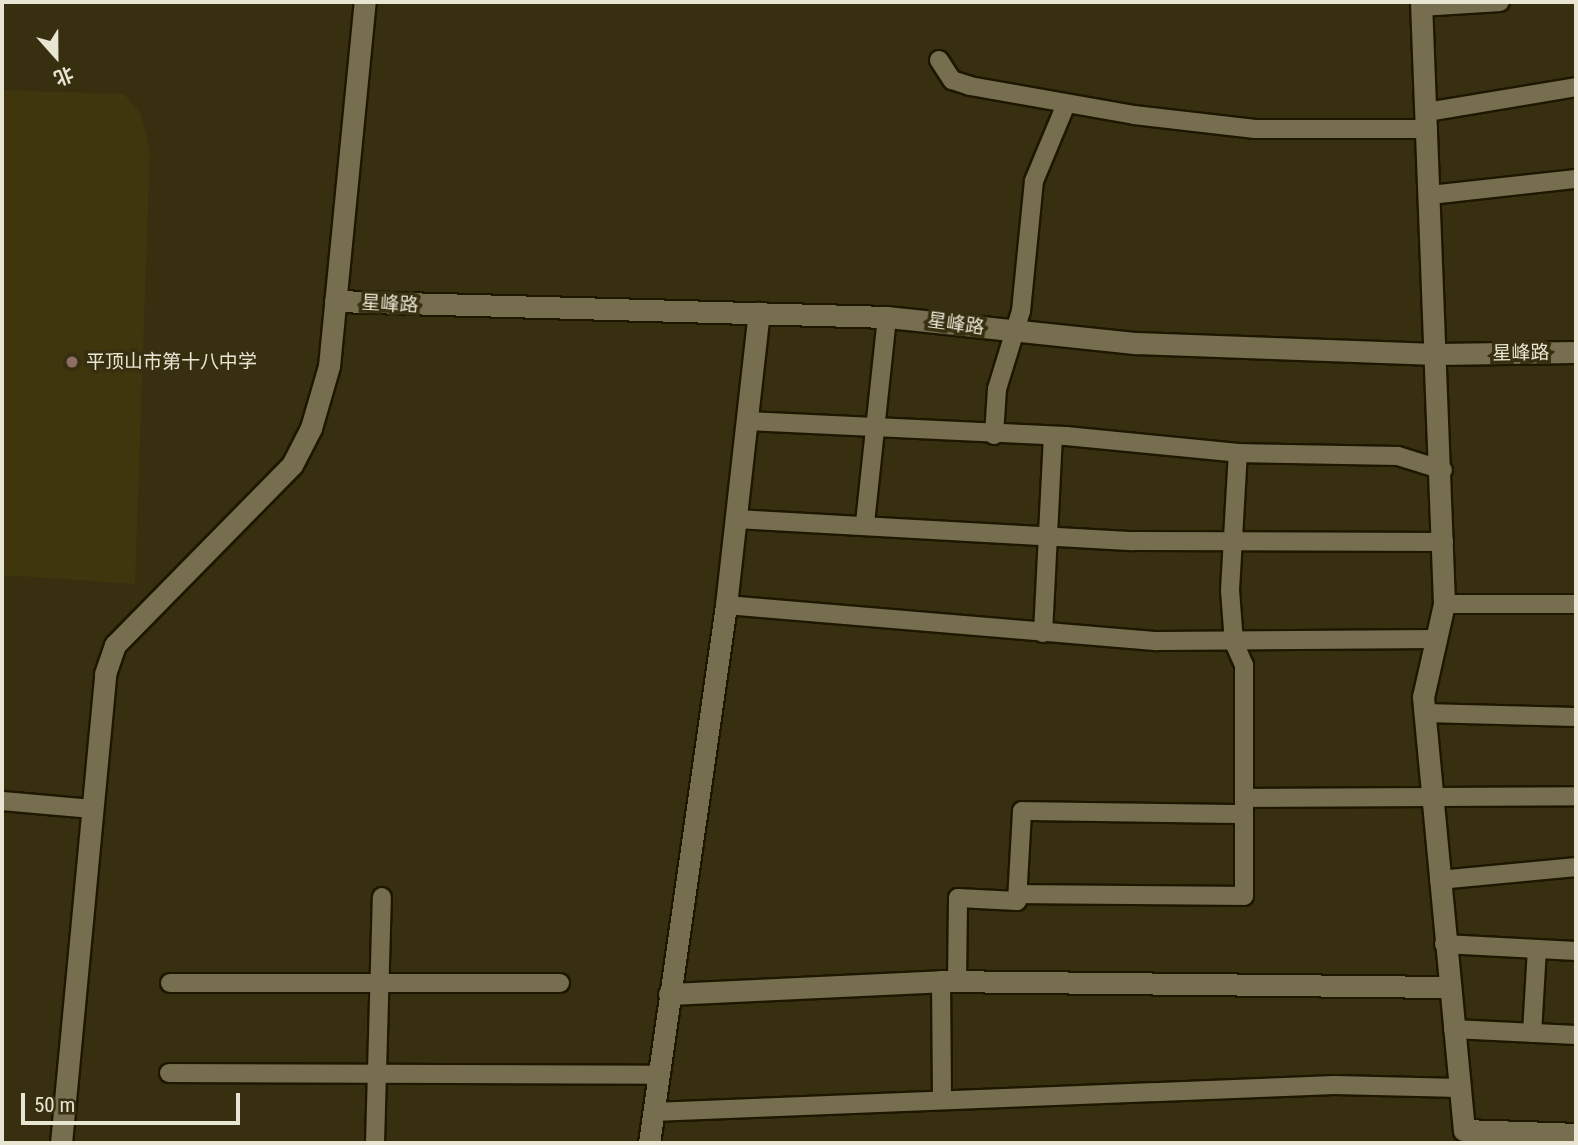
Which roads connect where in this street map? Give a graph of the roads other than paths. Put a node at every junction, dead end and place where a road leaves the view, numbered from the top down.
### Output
1 (365, 2) edge
2 (1500, 2) edge
3 (1421, 4) edge
4 (939, 60) dead end
5 (1576, 87) edge
6 (1066, 104) junction
7 (1427, 120) junction
8 (1576, 179) edge
9 (1430, 195) junction
10 (335, 301) junction
11 (759, 313) junction
12 (887, 317) junction
13 (1011, 333) junction
14 (1576, 352) edge
15 (1436, 354) junction
16 (747, 421) junction
17 (878, 429) junction
18 (994, 435) junction
19 (1053, 436) junction
20 (1238, 453) junction
21 (1443, 470) junction
22 (736, 519) junction
23 (865, 523) junction
24 (1048, 536) junction
25 (1233, 542) junction
26 (1444, 542) junction
27 (1444, 604) junction
28 (1576, 604) edge
29 (726, 605) junction
30 (1043, 633) junction
31 (1438, 639) junction
32 (1234, 643) junction
33 (1424, 713) junction
34 (1576, 717) edge
35 (1576, 796) edge
36 (1432, 798) junction
37 (2, 801) edge
38 (1244, 806) junction
39 (92, 809) junction
40 (1576, 867) edge
41 (1439, 880) junction
42 (1018, 894) junction
43 (383, 897) dead end
44 (1444, 944) junction
45 (1537, 949) junction
46 (1576, 951) edge
47 (949, 982) junction
48 (170, 983) dead end
49 (380, 983) junction
50 (560, 983) dead end
51 (1448, 988) junction
52 (669, 994) junction
53 (1453, 1029) junction
54 (1532, 1033) junction
55 (1576, 1035) edge
56 (169, 1073) dead end
57 (377, 1074) junction
58 (658, 1075) junction
59 (1460, 1088) junction
60 (942, 1098) junction
61 (653, 1112) junction
62 (1576, 1134) edge
63 (61, 1143) edge
64 (375, 1143) edge
65 (649, 1143) edge

1 - 10 street
2 - 3 lane
3 - 7 street
4 - 6 lane
5 - 7 lane
6 - 7 lane
6 - 13 lane
7 - 9 street
8 - 9 lane
9 - 15 street
10 - 11 street, 星峰路
10 - 39 street
11 - 12 street, 星峰路
11 - 16 street
12 - 13 street, 星峰路
12 - 17 lane
13 - 15 street, 星峰路
13 - 18 lane
14 - 15 street, 星峰路
15 - 21 street
16 - 17 lane
16 - 22 street
17 - 18 lane
17 - 23 lane
18 - 19 lane
19 - 20 lane
19 - 24 lane
20 - 21 lane
20 - 25 lane
21 - 26 street
22 - 23 lane
22 - 29 street
23 - 24 lane
24 - 25 lane
24 - 30 lane
25 - 26 lane
25 - 32 lane
26 - 27 street
27 - 28 lane
27 - 31 street
29 - 30 lane
29 - 52 street
30 - 32 lane
31 - 32 lane
31 - 33 street
32 - 38 lane
33 - 34 lane
33 - 36 street
35 - 36 lane
36 - 38 lane
36 - 41 street
37 - 39 lane
38 - 42 lane
38 - 42 lane
39 - 63 street
40 - 41 lane
41 - 44 street
42 - 47 lane
43 - 49 lane
44 - 45 lane
44 - 51 street
45 - 46 lane
45 - 54 lane
47 - 51 street
47 - 52 street
47 - 60 lane
48 - 49 lane
49 - 50 lane
49 - 57 lane
51 - 53 street
52 - 58 street
53 - 54 lane
53 - 59 street
54 - 55 lane
56 - 57 lane
57 - 58 lane
57 - 64 lane
58 - 61 street
59 - 60 lane
59 - 62 street
60 - 61 lane
61 - 65 street

